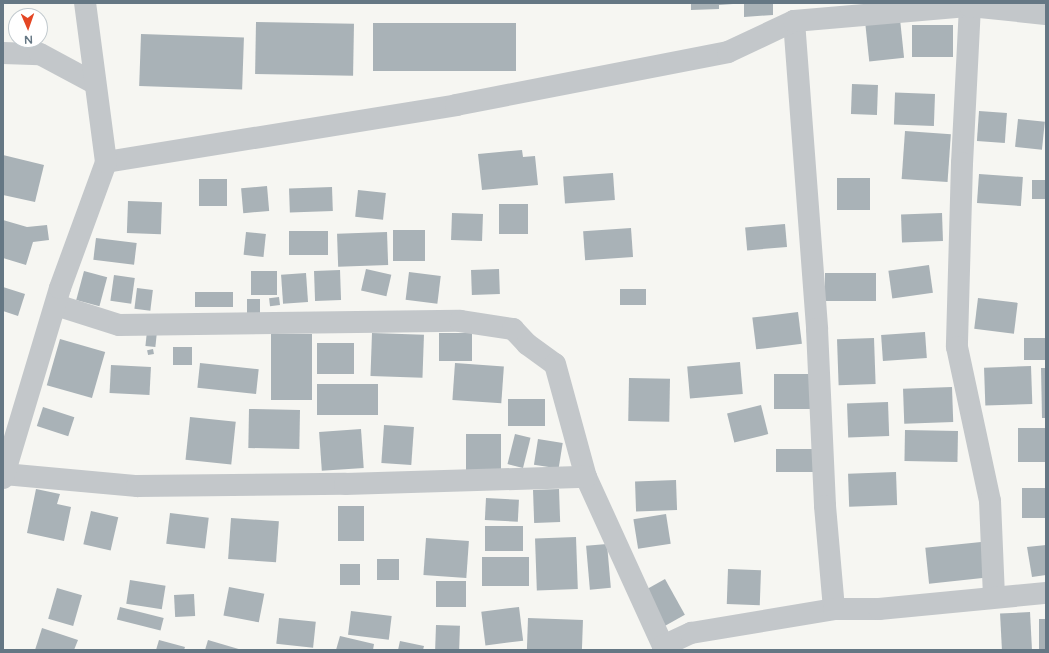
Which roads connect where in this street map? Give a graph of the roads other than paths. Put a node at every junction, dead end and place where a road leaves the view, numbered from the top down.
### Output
1 (85, 3) edge
2 (970, 6) junction
3 (1046, 14) edge
4 (794, 21) junction
5 (3, 53) edge
6 (94, 83) junction
7 (106, 162) junction
8 (56, 306) junction
9 (4, 476) edge
10 (586, 477) junction
11 (1046, 593) edge
12 (994, 596) junction
13 (834, 610) junction
14 (664, 648) edge

1 - 6 street
2 - 3 street
2 - 4 street
2 - 12 street
4 - 7 street
4 - 13 street
5 - 6 street
6 - 7 street
7 - 8 street
8 - 9 street
8 - 10 street
9 - 10 street
10 - 14 street
11 - 12 street
12 - 13 street
13 - 14 street

